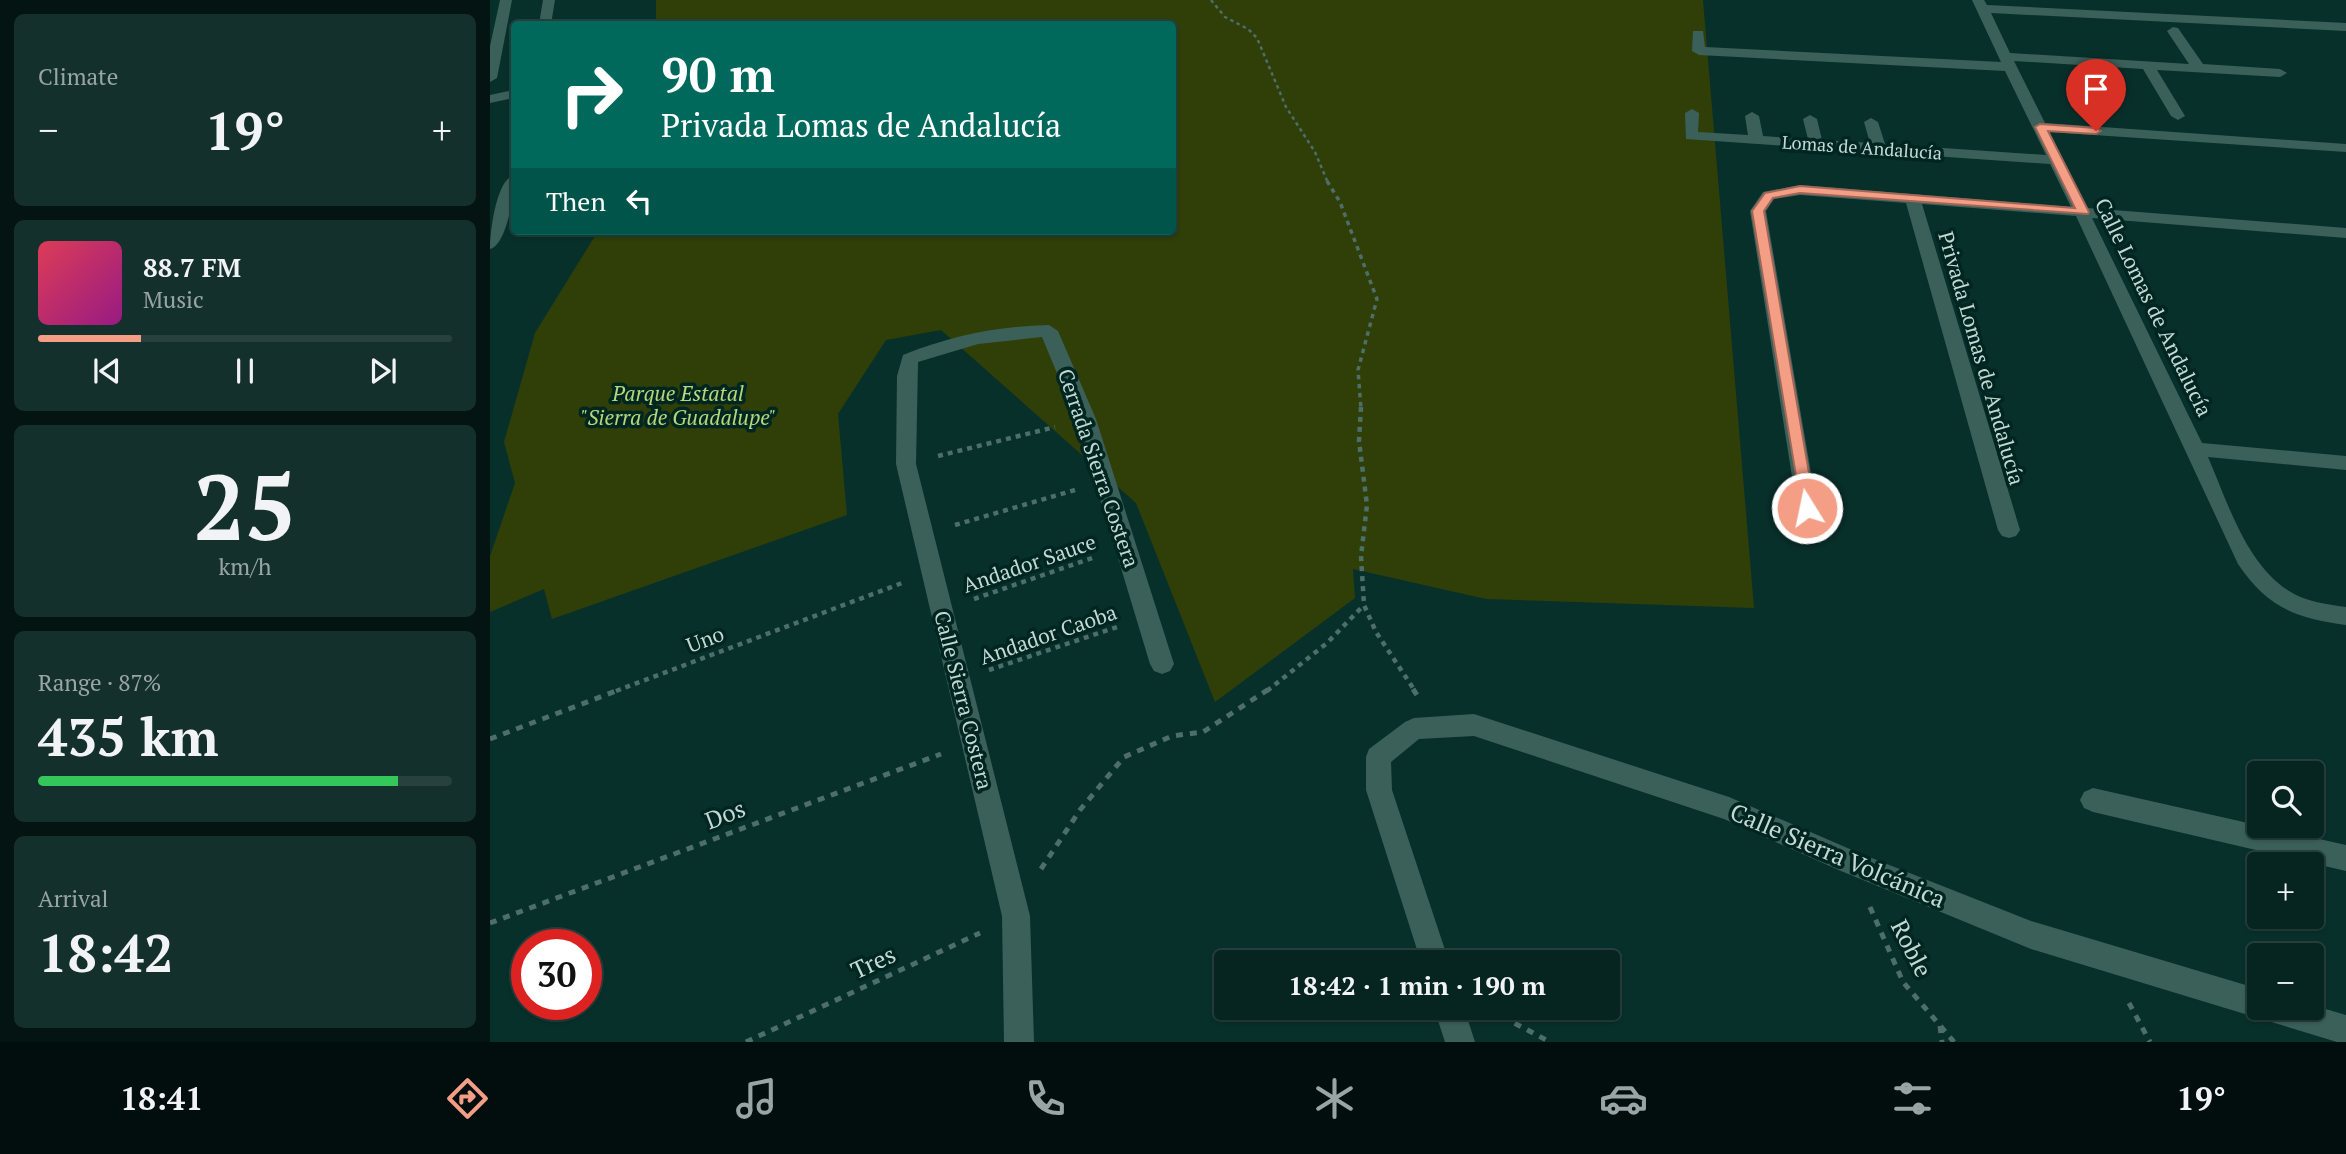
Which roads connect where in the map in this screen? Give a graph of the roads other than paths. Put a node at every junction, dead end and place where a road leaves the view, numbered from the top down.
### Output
1 (506, 0) edge
2 (549, 0) edge
3 (1980, 5) edge
4 (546, 21) edge
5 (2346, 27) edge
6 (2173, 31) dead end
7 (1698, 34) dead end
8 (1748, 36) dead end
9 (1801, 41) dead end
10 (1863, 44) dead end
11 (1754, 54) junction
12 (1807, 56) junction
13 (1870, 60) junction
14 (2008, 62) junction
15 (2147, 65) junction
16 (2199, 68) junction
17 (2280, 73) dead end
18 (490, 78) edge
19 (511, 95) edge
20 (490, 99) edge
21 (1692, 113) dead end
22 (1752, 116) dead end
23 (2179, 116) dead end
24 (1810, 119) dead end
25 (1871, 122) dead end
26 (2040, 127) junction
27 (1756, 141) junction
28 (1816, 144) junction
29 (2346, 148) edge
30 (1879, 149) junction
31 (2056, 160) junction
32 (511, 176) edge
33 (511, 188) edge
34 (490, 195) edge
35 (1912, 198) junction
36 (2083, 212) junction
37 (2346, 233) edge
38 (490, 244) edge
39 (909, 359) joint
40 (2196, 449) junction
41 (2346, 463) edge
42 (1807, 508) dead end
43 (2009, 530) dead end
44 (2346, 616) edge
45 (1162, 663) dead end
46 (2093, 800) dead end
47 (2346, 858) edge
48 (1431, 950) edge
49 (2247, 1000) edge
50 (1453, 1020) edge
51 (2313, 1020) edge
52 (2346, 1030) edge
53 (1019, 1042) edge
54 (1460, 1042) edge

1 - 18 street
2 - 4 street
3 - 5 street
3 - 14 street, Calle Lomas de Andalucía
6 - 16 street
7 - 11 street
8 - 11 street
9 - 12 street
10 - 13 street
11 - 12 street
12 - 13 street
13 - 14 street
14 - 15 street
14 - 26 street, Calle Lomas de Andalucía
15 - 16 street
15 - 23 street
16 - 17 street
19 - 20 street
21 - 27 street, Lomas de Andalucía
22 - 27 street
24 - 28 street
25 - 30 street
26 - 29 street
26 - 31 street, Calle Lomas de Andalucía
27 - 28 street, Lomas de Andalucía
28 - 30 street, Lomas de Andalucía
30 - 31 street, Lomas de Andalucía
31 - 36 street, Calle Lomas de Andalucía
32 - 34 street
33 - 38 street
35 - 36 street, Privada Lomas de Andalucía
35 - 42 street, Privada Lomas de Andalucía
35 - 43 street, Privada Lomas de Andalucía
36 - 37 street
36 - 40 street, Calle Lomas de Andalucía
39 - 45 street, Cerrada Sierra Costera
39 - 53 street, Calle Sierra Costera
40 - 41 street
40 - 44 street, Calle Lomas de Andalucía
46 - 47 street
48 - 49 street, Calle Sierra Volcánica
50 - 54 street
51 - 52 street

